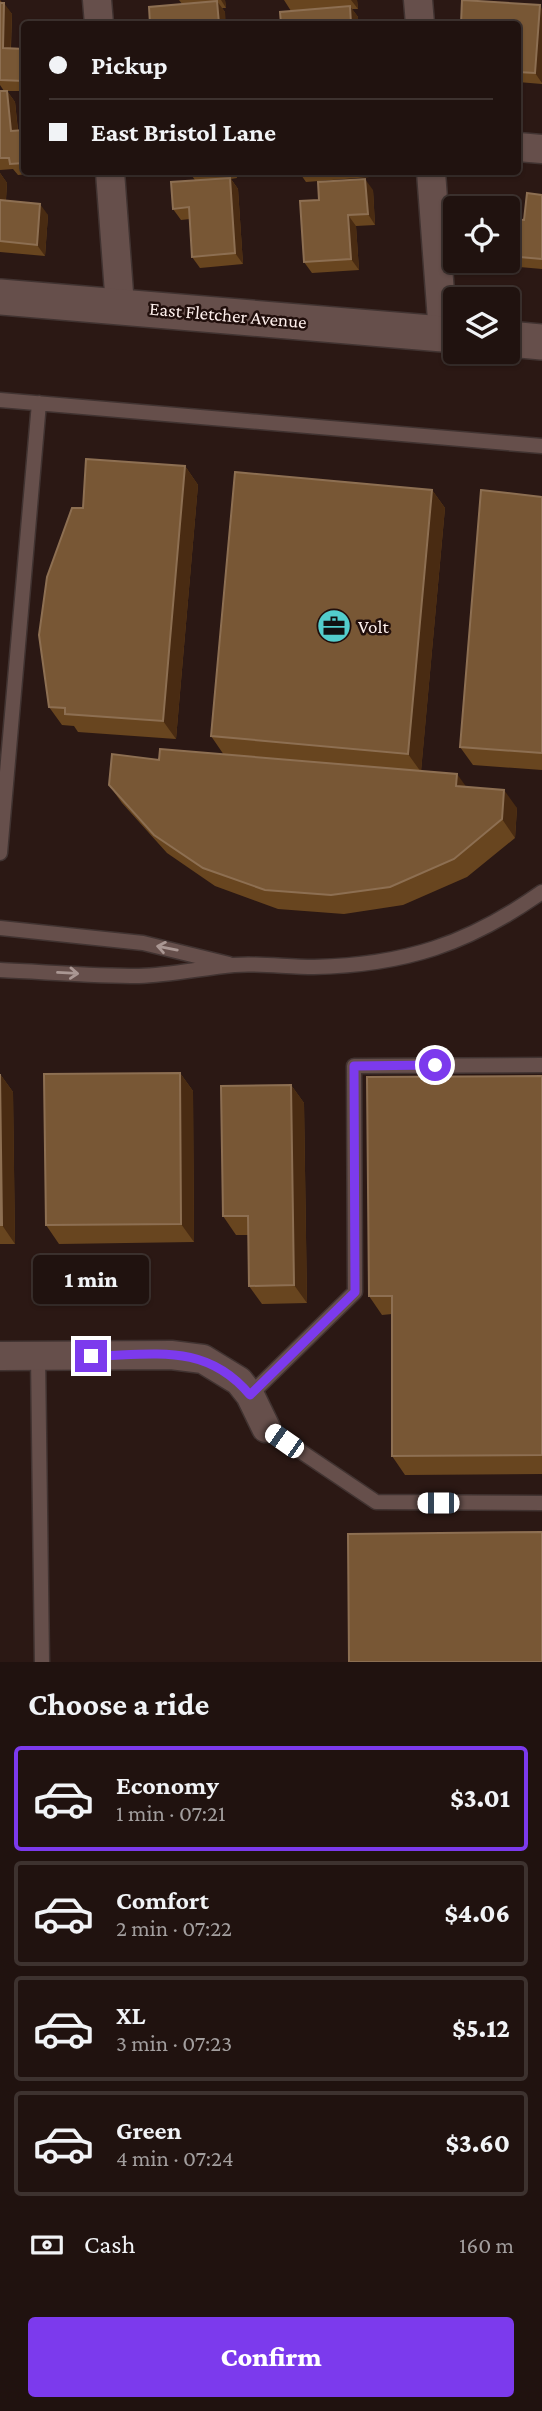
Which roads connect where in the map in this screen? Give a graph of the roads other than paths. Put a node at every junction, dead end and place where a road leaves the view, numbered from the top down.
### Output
1 (97, 0) edge
2 (418, 0) edge
3 (99, 21) edge
4 (420, 21) edge
5 (521, 147) edge
6 (542, 149) edge
7 (110, 175) edge
8 (431, 175) edge
9 (444, 287) edge
10 (0, 297) edge
11 (120, 306) junction
12 (443, 333) edge
13 (520, 340) edge
14 (542, 342) edge
15 (0, 400) edge
16 (39, 403) junction
17 (542, 446) edge
18 (0, 853) edge
19 (542, 892) edge
20 (0, 928) edge
21 (233, 965) junction
22 (0, 970) edge
23 (542, 1065) edge
24 (0, 1356) edge
25 (38, 1356) junction
26 (250, 1395) junction
27 (266, 1428) joint
28 (542, 1503) edge
29 (42, 1662) edge

1 - 3 street
2 - 4 street
5 - 6 street
7 - 11 street
8 - 9 street
10 - 11 street, East Fletcher Avenue
11 - 12 street, East Fletcher Avenue
13 - 14 street
15 - 16 lane
16 - 17 lane
16 - 18 lane
19 - 21 lane
21 -> 20 lane
22 -> 21 lane
23 - 26 lane
24 - 25 street
25 - 26 street
25 - 29 lane
26 - 27 street
27 - 28 lane

